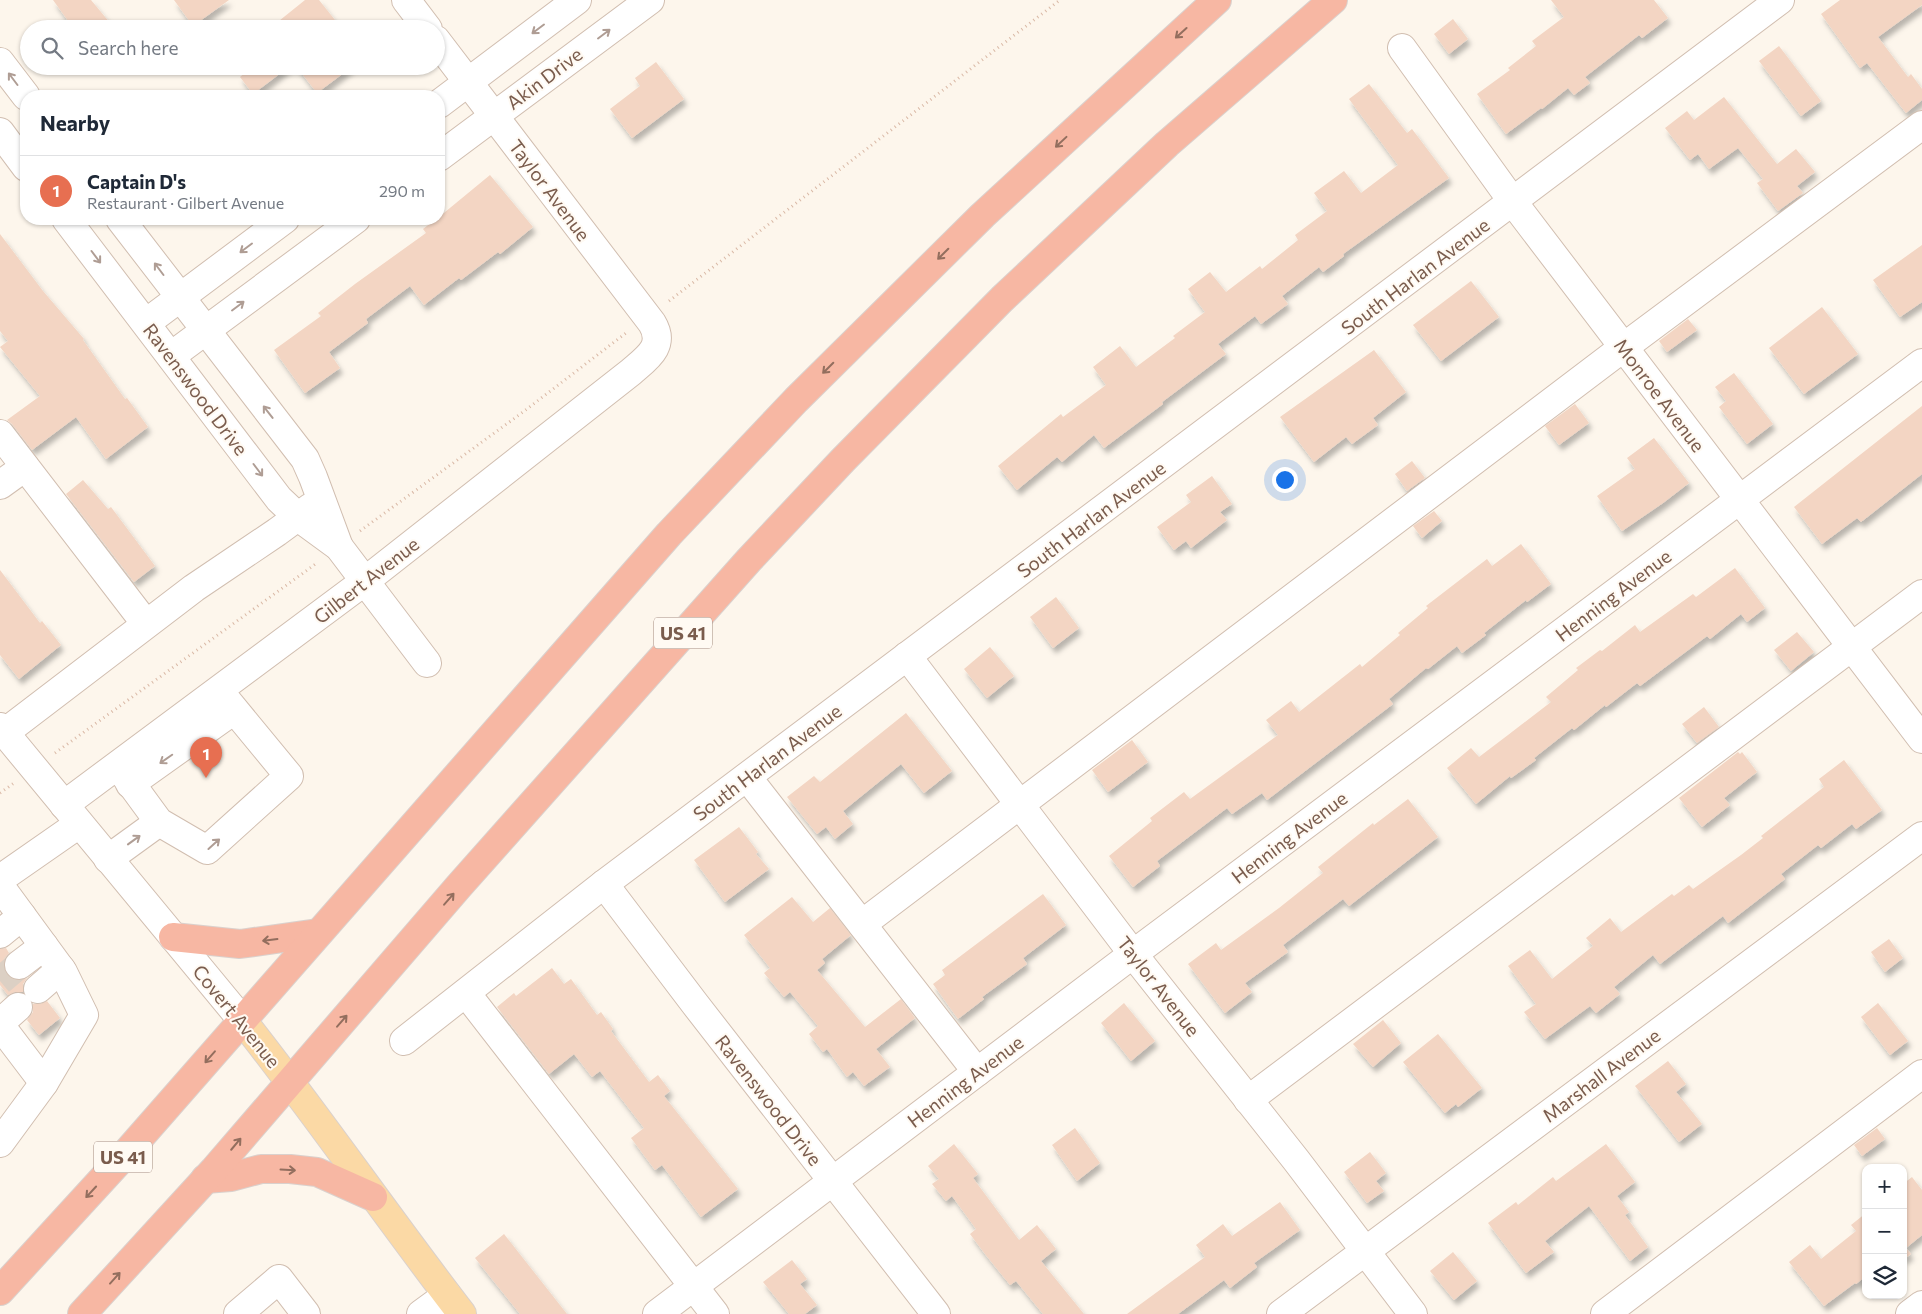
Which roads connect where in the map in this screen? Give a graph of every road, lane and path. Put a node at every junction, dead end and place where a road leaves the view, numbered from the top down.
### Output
1 (406, 0) edge
2 (577, 0) edge
3 (650, 0) edge
4 (1060, 0) edge
5 (1217, 0) edge
6 (1333, 0) edge
7 (1780, 0) edge
8 (421, 20) edge
9 (1402, 48) dead end
10 (445, 52) edge
11 (0, 62) edge
12 (468, 82) junction
13 (21, 90) edge
14 (445, 99) edge
15 (494, 116) junction
16 (1922, 125) edge
17 (0, 132) edge
18 (445, 153) edge
19 (20, 159) edge
20 (1513, 202) junction
21 (71, 225) edge
22 (125, 225) edge
23 (277, 225) edge
24 (348, 225) edge
25 (180, 297) junction
26 (668, 301) dead end
27 (146, 323) junction
28 (206, 331) junction
29 (629, 331) dead end
30 (657, 342) joint
31 (1624, 347) junction
32 (171, 356) junction
33 (1922, 363) edge
34 (0, 434) edge
35 (25, 466) junction
36 (0, 485) edge
37 (322, 498) junction
38 (1740, 499) junction
39 (298, 518) junction
40 (339, 547) junction
41 (365, 581) junction
42 (1922, 594) edge
43 (146, 624) junction
44 (1851, 646) junction
45 (907, 656) junction
46 (427, 663) dead end
47 (226, 701) junction
48 (2, 730) edge
49 (1922, 739) edge
50 (51, 756) dead end
51 (124, 775) junction
52 (747, 777) junction
53 (19, 780) dead end
54 (0, 793) edge
55 (1019, 804) junction
56 (71, 814) junction
57 (158, 822) junction
58 (1922, 836) edge
59 (108, 859) junction
60 (0, 879) edge
61 (604, 884) junction
62 (0, 886) edge
63 (22, 916) junction
64 (862, 924) junction
65 (318, 933) junction
66 (0, 934) edge
67 (173, 937) junction
68 (44, 946) junction
69 (1133, 954) junction
70 (19, 965) tunnel mouth
71 (61, 969) junction
72 (38, 989) tunnel mouth
73 (466, 993) junction
74 (6, 1018) edge
75 (242, 1020) junction
76 (404, 1041) dead end
77 (977, 1072) junction
78 (1922, 1074) edge
79 (290, 1080) junction
80 (44, 1083) junction
81 (1248, 1100) junction
82 (0, 1144) edge
83 (205, 1179) junction
84 (832, 1181) junction
85 (373, 1197) junction
86 (1365, 1251) junction
87 (694, 1286) junction
88 (0, 1291) edge
89 (454, 1304) edge
90 (1922, 1305) edge
91 (82, 1314) edge
92 (238, 1314) edge
93 (306, 1314) edge
94 (421, 1314) edge
95 (657, 1314) edge
96 (715, 1314) edge
97 (936, 1314) edge
98 (1281, 1314) edge
99 (1413, 1314) edge
100 (1605, 1314) edge
101 (1910, 1314) edge

1 - 8 street
2 -> 12 street
15 -> 3 street, Akin Drive
4 - 26 path
5 -> 65 highway, US 41
79 -> 6 highway, US 41
7 - 20 street, South Harlan Avenue
9 - 20 street, Monroe Avenue
10 - 12 street, Taylor Avenue
13 -> 11 street
12 - 14 street
12 - 15 street, Taylor Avenue
15 - 18 street, Akin Drive
15 - 30 street, Taylor Avenue
16 - 31 street
17 - 19 street
20 - 31 street, Monroe Avenue
20 - 45 street, South Harlan Avenue
21 -> 27 street, Ravenswood Drive
25 -> 22 street, Ravenswood Drive
23 -> 25 street
28 -> 24 street
25 - 27 street
25 - 28 street, Ravenswood Drive
27 - 32 street, Ravenswood Drive
28 - 32 street
37 -> 28 street, Ravenswood Drive
29 - 40 path
30 - 41 street, Gilbert Avenue
31 - 38 street, Monroe Avenue
31 - 55 street
32 -> 39 street, Ravenswood Drive
33 - 38 street, Henning Avenue
34 - 35 street
35 - 36 street
35 - 43 street
37 - 39 street
37 - 40 street, Ravenswood Drive
38 - 44 street, Monroe Avenue
38 - 69 street, Henning Avenue
39 - 40 street, Ravenswood Drive
39 - 43 street
40 - 41 street, Ravenswood Drive
40 - 50 path
41 - 46 street, Ravenswood Drive
41 - 47 street, Gilbert Avenue
42 - 44 street
43 - 48 street
44 - 49 street, Monroe Avenue
44 - 81 street
45 - 52 street, South Harlan Avenue
45 - 55 street, Taylor Avenue
47 - 51 street, Gilbert Avenue
57 -> 47 street
48 - 56 street, Covert Avenue
51 - 56 street, Gilbert Avenue
51 - 57 street
52 - 61 street, South Harlan Avenue
52 - 64 street
53 - 54 path
55 - 64 street
55 - 69 street, Taylor Avenue
56 - 59 street, Covert Avenue
56 - 60 street, Gilbert Avenue
59 -> 57 street
58 - 86 street, Marshall Avenue
59 - 67 street, Covert Avenue
61 - 73 street, South Harlan Avenue
61 - 84 street, Ravenswood Drive
62 - 63 street
63 - 66 street
63 - 68 street
64 - 77 street
65 -> 67 highway
65 - 75 highway, US 41
67 - 75 street, Covert Avenue
68 - 70 street
68 - 71 street
69 - 77 street, Henning Avenue
69 - 81 street, Taylor Avenue
71 - 72 street
71 - 80 street
73 - 76 street, South Harlan Avenue
73 - 87 street
74 - 80 street
75 - 79 main road, Covert Avenue
75 -> 88 highway, US 41
77 - 84 street, Henning Avenue
78 - 100 street
83 -> 79 highway, US 41
79 - 85 main road, Covert Avenue
80 - 82 street
81 - 86 street, Taylor Avenue
83 -> 85 highway
91 -> 83 highway, US 41
84 - 87 street, Henning Avenue
84 - 97 street, Ravenswood Drive
85 - 89 main road, Covert Avenue
86 - 98 street, Marshall Avenue
86 - 99 street, Taylor Avenue
87 - 95 street, Henning Avenue
87 - 96 street
89 - 94 street
90 - 101 street
92 - 93 street

